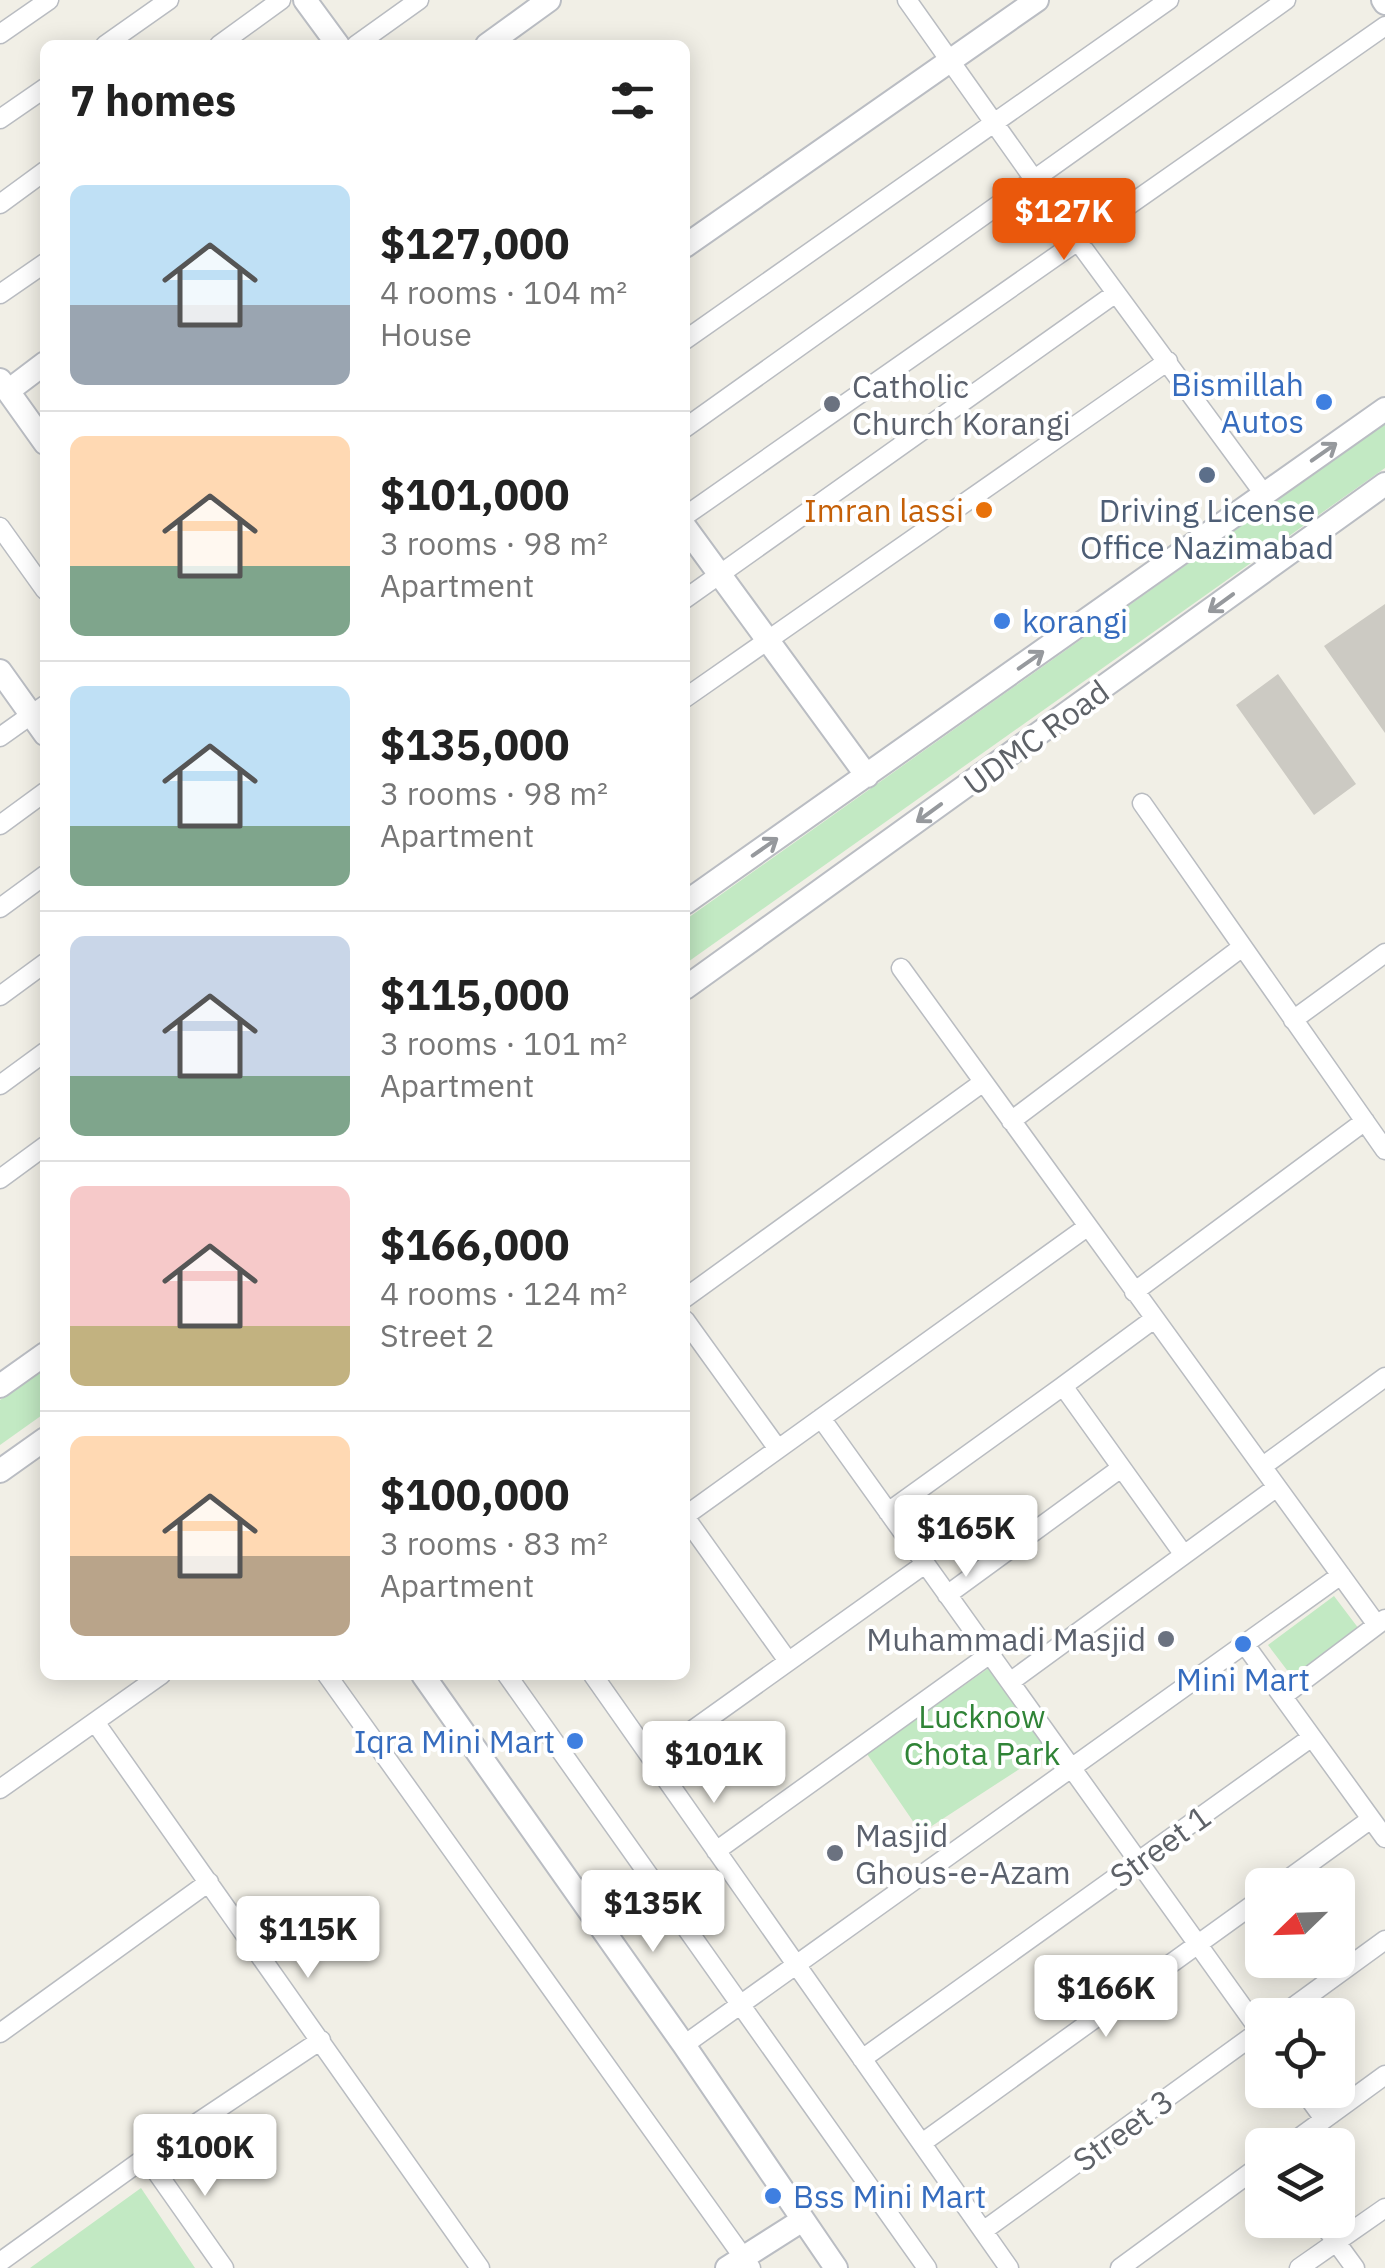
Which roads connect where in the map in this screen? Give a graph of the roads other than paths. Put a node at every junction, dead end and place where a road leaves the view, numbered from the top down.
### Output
1 (49, 0) edge
2 (169, 0) edge
3 (281, 0) edge
4 (306, 0) edge
5 (419, 0) edge
6 (548, 0) edge
7 (907, 0) edge
8 (1037, 0) edge
9 (1170, 0) edge
10 (1286, 0) edge
11 (1385, 26) edge
12 (0, 34) edge
13 (112, 40) edge
14 (226, 40) edge
15 (334, 40) edge
16 (363, 40) edge
17 (494, 40) edge
18 (950, 60) junction
19 (40, 91) edge
20 (0, 119) edge
21 (994, 123) junction
22 (40, 175) edge
23 (1034, 179) junction
24 (0, 204) edge
25 (1077, 240) junction
26 (690, 242) edge
27 (40, 266) edge
28 (1116, 293) junction
29 (0, 294) edge
30 (690, 336) edge
31 (1168, 361) junction
32 (40, 367) edge
33 (4, 386) edge
34 (1385, 409) edge
35 (690, 424) edge
36 (40, 436) edge
37 (1385, 484) edge
38 (1264, 494) junction
39 (690, 512) edge
40 (0, 527) edge
41 (690, 534) edge
42 (719, 574) junction
43 (40, 583) edge
44 (690, 595) edge
45 (767, 642) junction
46 (0, 671) edge
47 (690, 695) edge
48 (40, 718) edge
49 (0, 737) edge
50 (867, 776) junction
51 (40, 796) edge
52 (1142, 803) dead end
53 (0, 825) edge
54 (40, 879) edge
55 (690, 900) edge
56 (0, 908) edge
57 (1241, 948) junction
58 (1385, 953) edge
59 (40, 967) edge
60 (901, 968) dead end
61 (690, 984) edge
62 (0, 996) edge
63 (1292, 1020) junction
64 (40, 1056) edge
65 (982, 1082) junction
66 (0, 1085) edge
67 (1011, 1121) junction
68 (1364, 1122) junction
69 (40, 1150) edge
70 (1385, 1150) edge
71 (0, 1179) edge
72 (1087, 1227) junction
73 (1134, 1292) junction
74 (690, 1294) edge
75 (1154, 1319) junction
76 (690, 1327) edge
77 (40, 1358) edge
78 (1385, 1377) edge
79 (0, 1386) edge
80 (1062, 1386) junction
81 (820, 1418) junction
82 (40, 1442) edge
83 (778, 1449) junction
84 (1263, 1466) junction
85 (1121, 1468) junction
86 (0, 1470) edge
87 (1277, 1487) junction
88 (888, 1512) junction
89 (690, 1513) edge
90 (690, 1524) edge
91 (1184, 1555) junction
92 (925, 1564) junction
93 (1341, 1575) junction
94 (948, 1595) junction
95 (1381, 1622) edge
96 (1246, 1646) junction
97 (990, 1654) junction
98 (788, 1662) junction
99 (154, 1680) edge
100 (331, 1680) edge
101 (427, 1680) edge
102 (511, 1680) edge
103 (596, 1680) edge
104 (1010, 1682) junction
105 (1283, 1696) junction
106 (95, 1722) junction
107 (1312, 1737) junction
108 (652, 1759) junction
109 (1073, 1769) junction
110 (0, 1789) edge
111 (1372, 1819) junction
112 (1385, 1838) edge
113 (716, 1851) junction
114 (1139, 1861) junction
115 (1304, 1868) edge
116 (209, 1882) junction
117 (1245, 1910) edge
118 (1385, 1940) edge
119 (1198, 1944) junction
120 (797, 1965) junction
121 (1305, 1998) edge
122 (740, 2006) junction
123 (1245, 2008) edge
124 (0, 2033) edge
125 (321, 2040) junction
126 (1245, 2043) edge
127 (684, 2045) junction
128 (862, 2059) junction
129 (1385, 2075) edge
130 (1316, 2108) edge
131 (1324, 2119) junction
132 (1312, 2128) edge
133 (922, 2144) junction
134 (146, 2157) junction
135 (1245, 2176) edge
136 (1385, 2208) edge
137 (802, 2220) junction
138 (983, 2231) junction
139 (1333, 2238) edge
140 (1336, 2242) junction
141 (0, 2262) edge
142 (740, 2264) edge
143 (224, 2268) edge
144 (480, 2268) edge
145 (836, 2268) edge
146 (927, 2268) edge
147 (1010, 2268) edge
148 (1120, 2268) edge
149 (1300, 2268) edge
150 (1354, 2268) edge

1 - 12 street
2 - 13 street
3 - 14 street
4 - 15 street
5 - 16 street
6 - 17 street
7 - 18 street
8 - 18 street
9 - 21 street
10 - 23 street
11 - 25 street
18 - 21 street
18 - 26 street
19 - 20 street
21 - 23 street
21 - 30 street
22 - 24 street
23 - 25 street
23 - 35 street
25 - 28 street
25 - 39 street
27 - 29 street
28 - 31 street
28 - 42 street
31 - 38 street
31 - 45 street
32 - 33 street
33 - 36 street
38 -> 34 street, UDMC Road
37 -> 61 street, UDMC Road
50 -> 38 street, UDMC Road
40 - 43 street
41 - 42 street
42 - 44 street
42 - 45 street
45 - 47 street
45 - 50 street
46 - 48 street
48 - 49 street
55 -> 50 street, UDMC Road
51 - 53 street
52 - 57 street
54 - 56 street
57 - 63 street
57 - 67 street
58 - 63 street
59 - 62 street
60 - 65 street
63 - 68 street
64 - 66 street
65 - 67 street
65 - 74 street
67 - 72 street
68 - 70 street
68 - 73 street
69 - 71 street
72 - 73 street
72 - 81 street
73 - 75 street
75 - 80 street
75 - 84 street
76 - 83 street
77 - 79 street
78 - 84 street
80 - 85 street
80 - 88 street
81 - 83 street
81 - 88 street
82 - 86 street
83 - 89 street
84 - 87 street
85 - 91 street
85 - 94 street
87 - 91 street
87 - 93 street
88 - 92 street
90 - 98 street
91 - 104 street
92 - 94 street
92 - 98 street
93 - 95 street
93 - 96 street
94 - 97 street
95 - 105 street
96 - 105 street
96 - 109 street
97 - 104 street
97 - 113 street
98 - 108 street
99 - 106 street
100 - 142 street
101 - 127 street
102 - 122 street
103 - 108 street
104 - 109 street
105 - 107 street
106 - 110 street
106 - 116 street
107 - 111 street
107 - 114 street, Street 1
108 - 113 street
109 - 114 street
109 - 120 street
111 - 112 street
111 - 115 street
113 - 120 street
114 - 119 street
114 - 128 street, Street 1
116 - 124 street
116 - 125 street
117 - 119 street
118 - 121 street
119 - 123 street
119 - 133 street
120 - 122 street
120 - 128 street
122 - 127 street
122 - 146 street
125 - 134 street
125 - 144 street
126 - 138 street, Street 3
127 - 137 street
128 - 133 street
129 - 131 street
130 - 131 street
131 - 132 street
133 - 138 street
134 - 141 street
134 - 143 street
135 - 148 street
136 - 140 street
137 - 142 street
137 - 145 street
138 - 147 street
139 - 140 street
140 - 149 street
140 - 150 street

